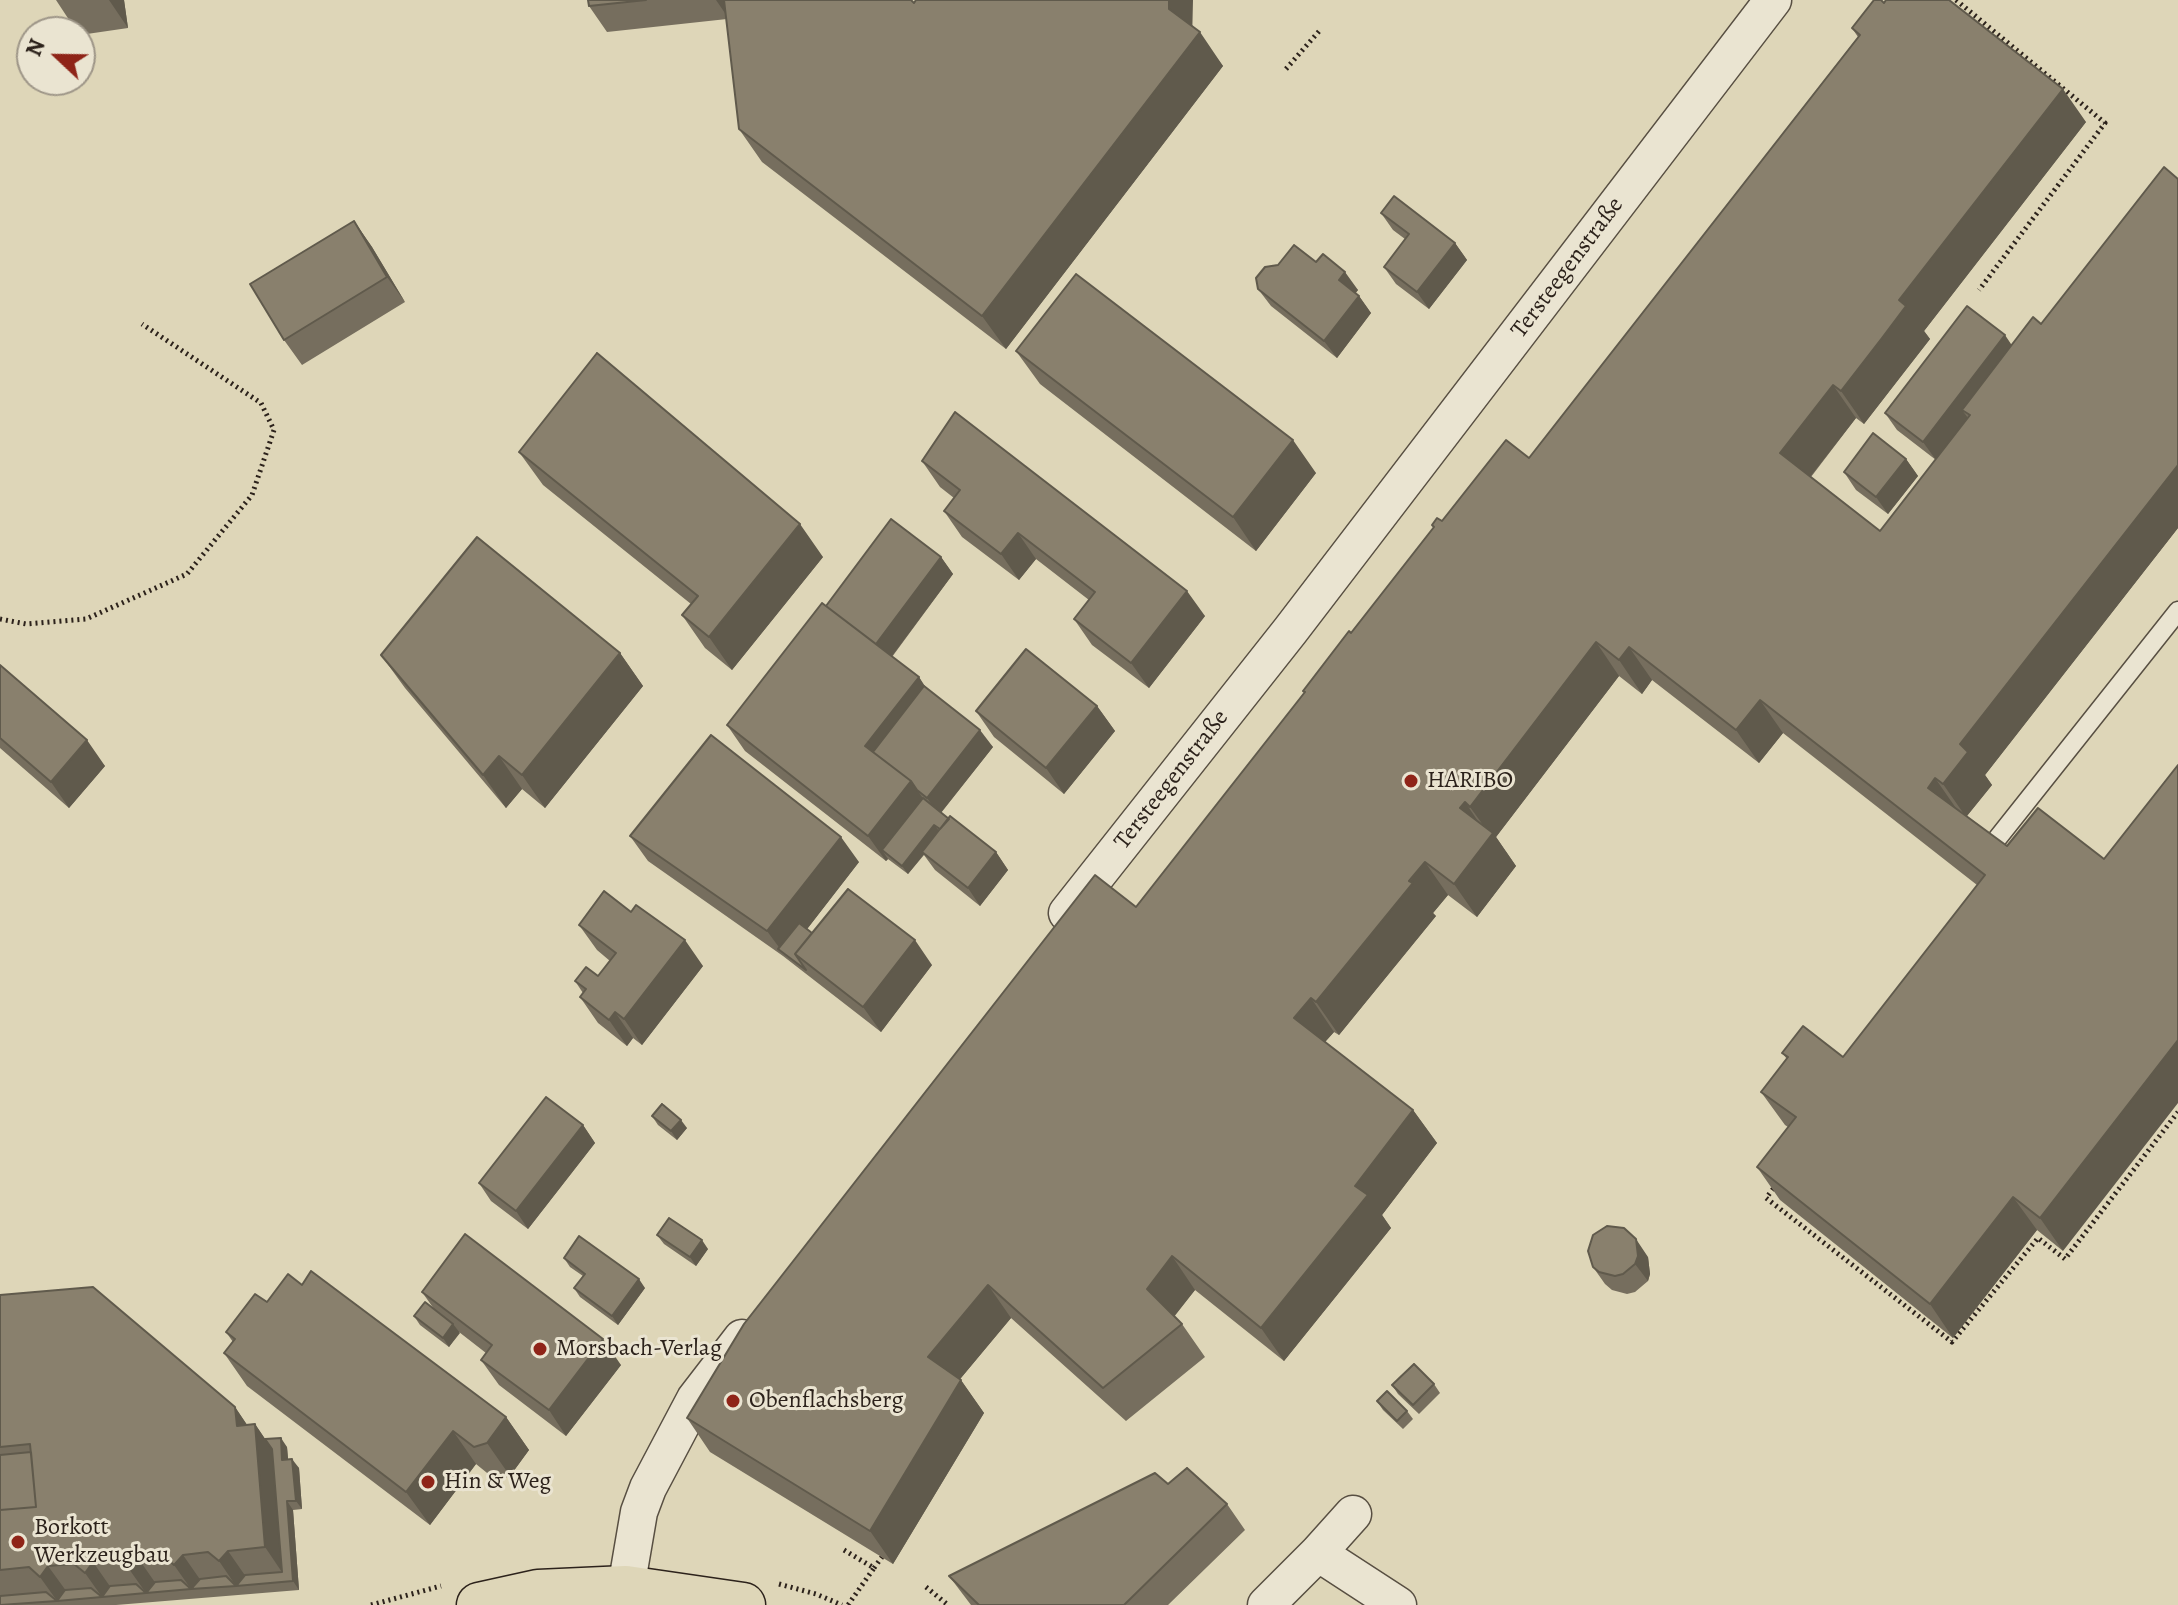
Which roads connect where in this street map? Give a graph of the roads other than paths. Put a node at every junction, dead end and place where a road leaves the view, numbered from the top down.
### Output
1 (1773, 0) edge
2 (2178, 611) edge
3 (1989, 849) edge
4 (1047, 939) edge
5 (759, 1316) edge
6 (1353, 1514) dead end
7 (1318, 1553) junction
8 (626, 1588) junction
9 (479, 1605) edge
10 (743, 1605) edge
11 (1266, 1605) edge
12 (1398, 1605) edge

1 - 4 street, Tersteegenstraße
2 - 3 lane
5 - 8 street
6 - 7 street
7 - 11 street
7 - 12 street
8 - 9 main road
8 - 10 main road

